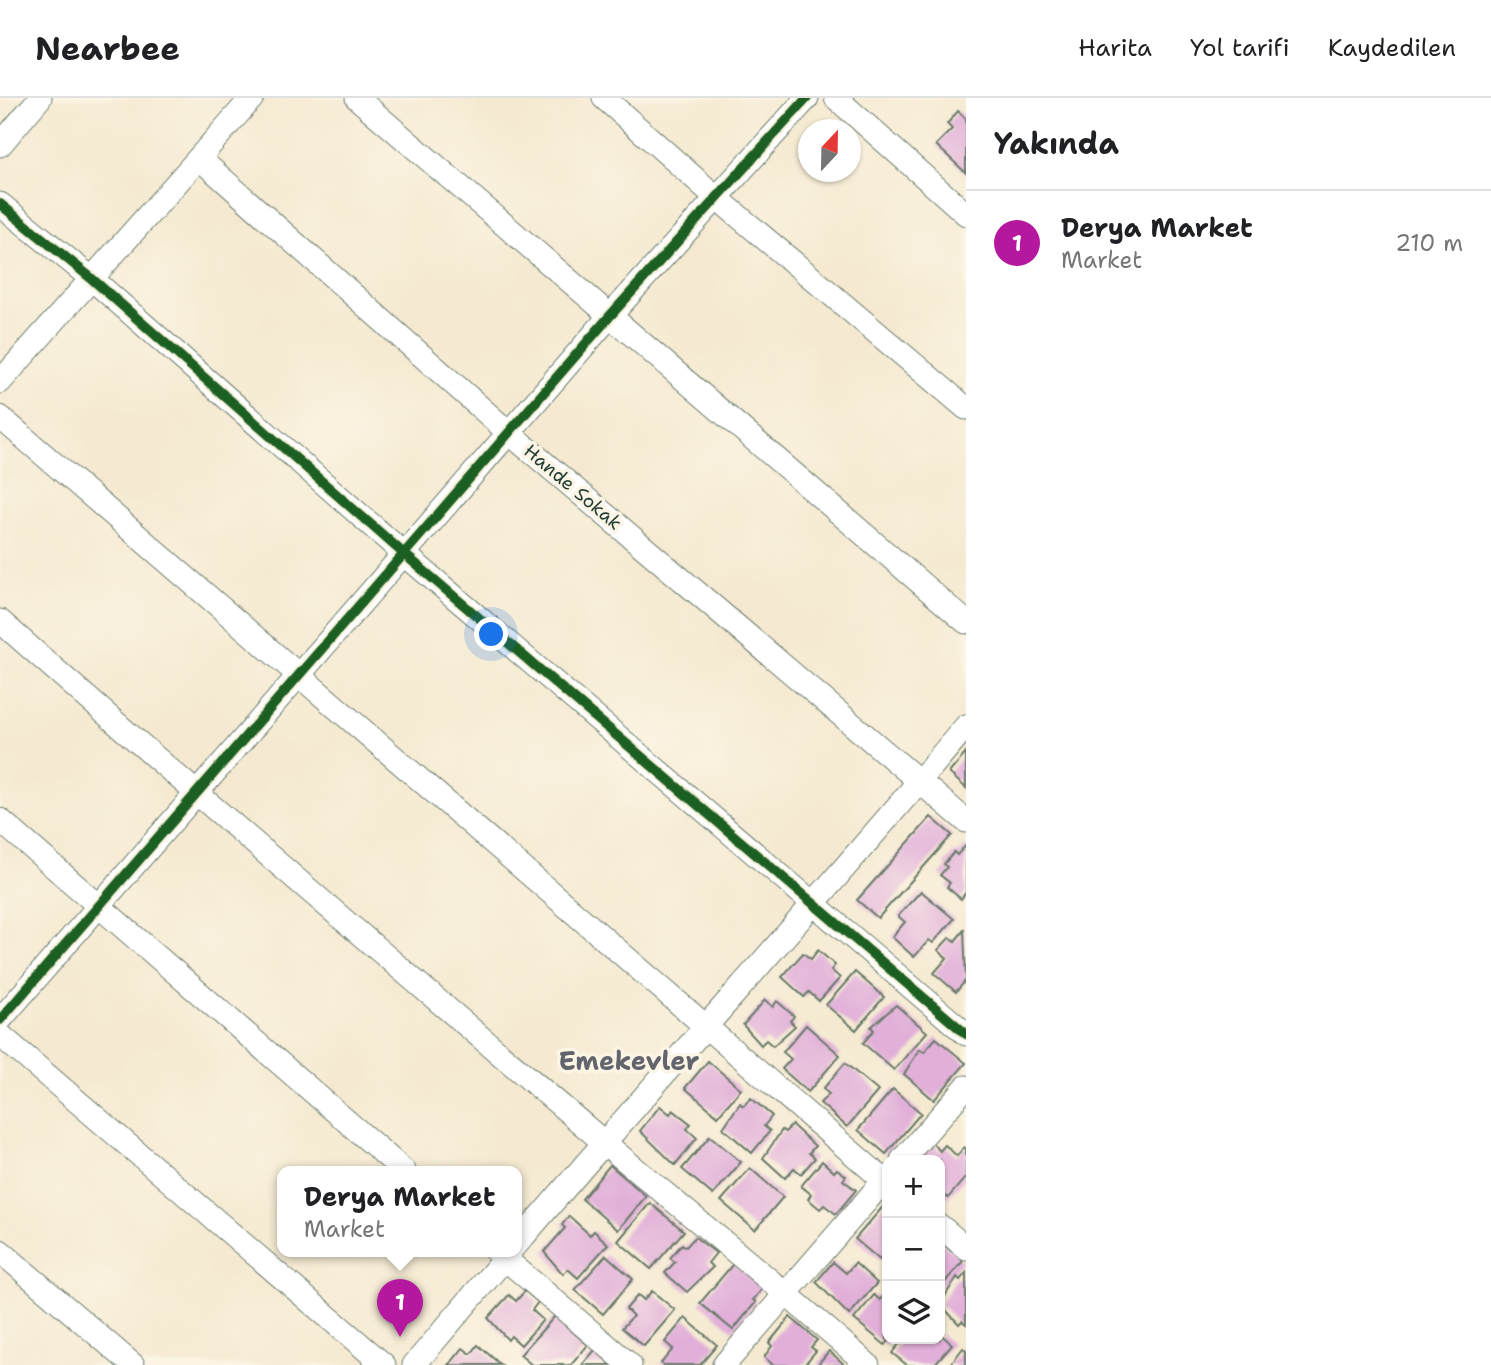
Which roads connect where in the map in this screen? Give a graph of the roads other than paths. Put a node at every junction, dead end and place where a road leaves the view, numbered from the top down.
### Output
1 (40, 98) edge
2 (252, 98) edge
3 (356, 98) edge
4 (604, 98) edge
5 (807, 98) edge
6 (836, 98) edge
7 (0, 145) edge
8 (200, 159) junction
9 (717, 198) junction
10 (0, 204) edge
11 (966, 214) edge
12 (91, 278) junction
13 (609, 317) junction
14 (0, 382) edge
15 (966, 408) edge
16 (0, 417) edge
17 (508, 432) junction
18 (403, 553) junction
19 (0, 621) edge
20 (966, 622) edge
21 (299, 677) junction
22 (966, 726) edge
23 (920, 781) junction
24 (195, 793) junction
25 (0, 820) edge
26 (966, 821) edge
27 (100, 904) junction
28 (814, 906) junction
29 (0, 1020) edge
30 (705, 1027) junction
31 (966, 1034) edge
32 (0, 1035) edge
33 (966, 1087) edge
34 (604, 1142) junction
35 (906, 1155) edge
36 (398, 1166) edge
37 (882, 1177) edge
38 (882, 1184) edge
39 (945, 1230) edge
40 (522, 1234) edge
41 (966, 1248) edge
42 (0, 1251) edge
43 (502, 1257) edge
44 (513, 1257) edge
45 (785, 1291) junction
46 (133, 1365) edge
47 (384, 1365) edge
48 (414, 1365) edge
49 (630, 1365) edge
50 (724, 1365) edge
51 (868, 1365) edge

1 - 7 street
2 - 8 street
3 - 13 street
4 - 9 street
5 - 9 street
6 - 11 street
8 - 12 street
8 - 17 street, Hande Sokak
9 - 13 street
9 - 15 street
10 - 12 street
12 - 14 street
12 - 18 street
13 - 17 street
13 - 20 street
16 - 21 street
17 - 18 street
17 - 23 street, Hande Sokak
18 - 21 street
18 - 28 street
19 - 24 street
21 - 24 street
21 - 30 street
22 - 23 street
23 - 26 street, Hande Sokak
23 - 28 street
24 - 27 street
24 - 34 street
25 - 27 street
27 - 29 street
27 - 36 street
28 - 30 street
28 - 31 street
30 - 34 street
30 - 37 street
32 - 47 street
33 - 35 street
34 - 40 street
34 - 45 street
38 - 45 street
39 - 41 street
42 - 46 street
43 - 48 street
44 - 49 street
45 - 50 street
45 - 51 street

